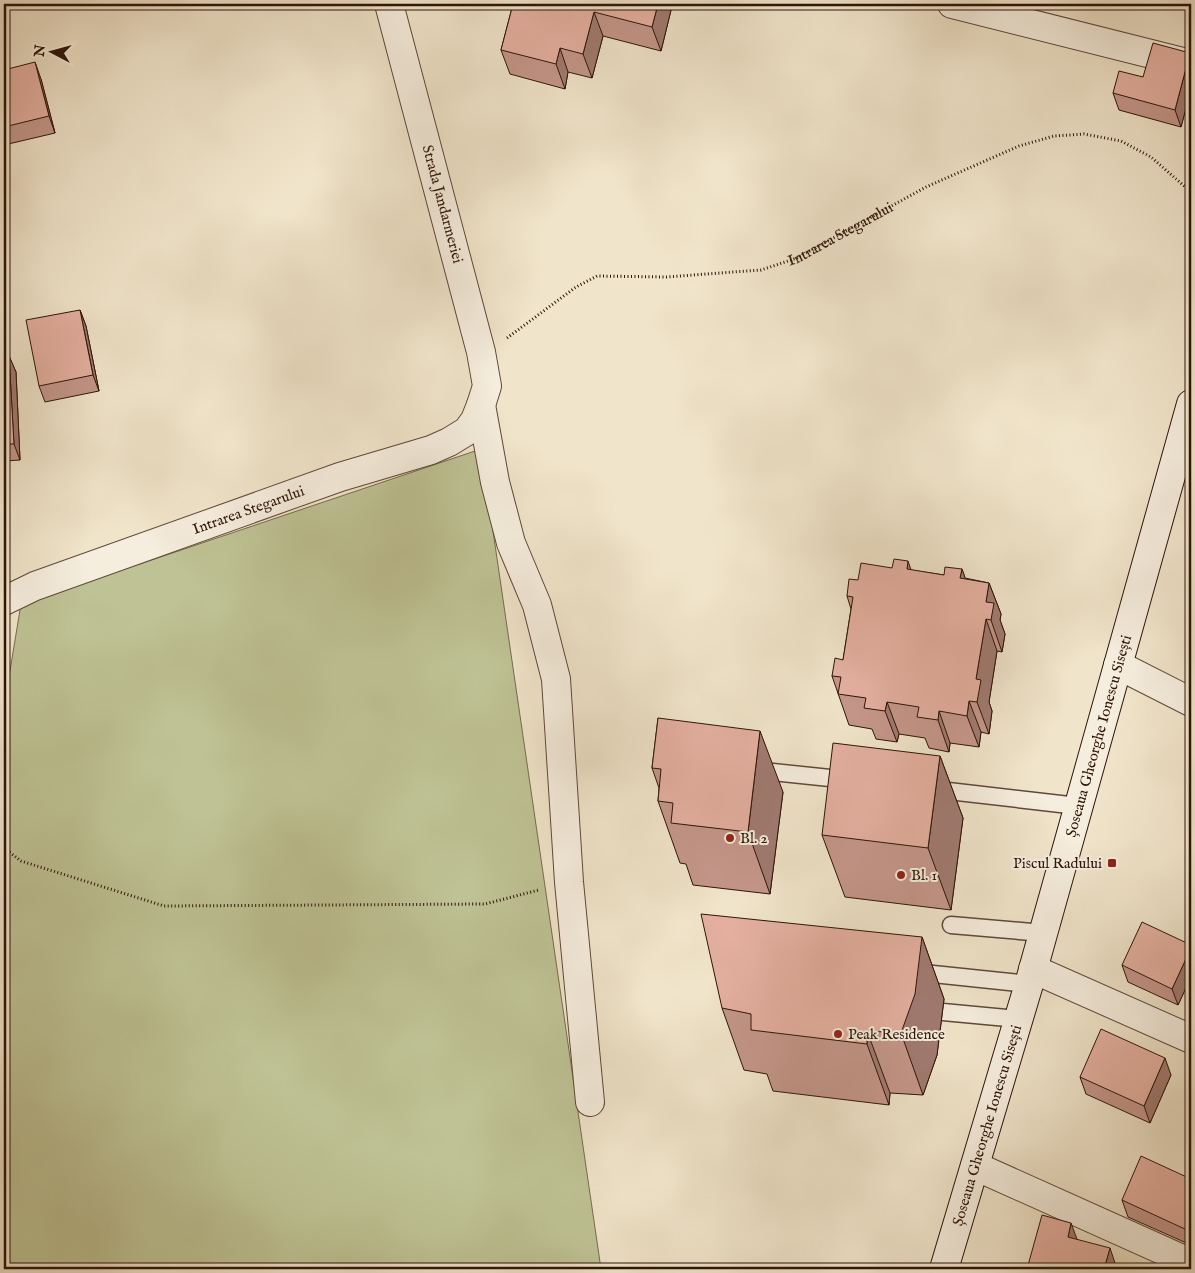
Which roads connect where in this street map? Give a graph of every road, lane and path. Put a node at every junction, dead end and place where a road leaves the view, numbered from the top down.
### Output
1 (389, 4) edge
2 (952, 4) edge
3 (1191, 64) edge
4 (1191, 192) edge
5 (481, 352) junction
6 (1191, 404) edge
7 (482, 405) junction
8 (4, 601) edge
9 (1118, 665) junction
10 (1191, 702) edge
11 (734, 768) edge
12 (862, 782) edge
13 (911, 787) edge
14 (1078, 806) junction
15 (4, 848) edge
16 (569, 882) junction
17 (951, 925) dead end
18 (1043, 933) junction
19 (902, 971) edge
20 (1031, 976) junction
21 (943, 1012) dead end
22 (1018, 1019) junction
23 (1191, 1039) edge
24 (590, 1102) dead end
25 (975, 1166) junction
26 (1191, 1262) edge
27 (944, 1269) edge

1 - 5 street, Strada Jandarmeriei
2 - 3 street
4 - 5 path, Intrarea Stegarului
5 - 7 street, Strada Jandarmeriei
6 - 9 street, Șoseaua Gheorghe Ionescu Sisești
7 - 8 street, Intrarea Stegarului
7 - 16 street
9 - 10 street
9 - 14 street, Șoseaua Gheorghe Ionescu Sisești
11 - 12 lane
13 - 14 lane
14 - 18 street, Șoseaua Gheorghe Ionescu Sisești
15 - 16 path
16 - 24 street
17 - 18 lane
18 - 20 street, Șoseaua Gheorghe Ionescu Sisești
19 - 20 lane
20 - 22 street, Șoseaua Gheorghe Ionescu Sisești
20 - 23 street
21 - 22 lane
22 - 25 street, Șoseaua Gheorghe Ionescu Sisești
25 - 26 street
25 - 27 street, Șoseaua Gheorghe Ionescu Sisești

